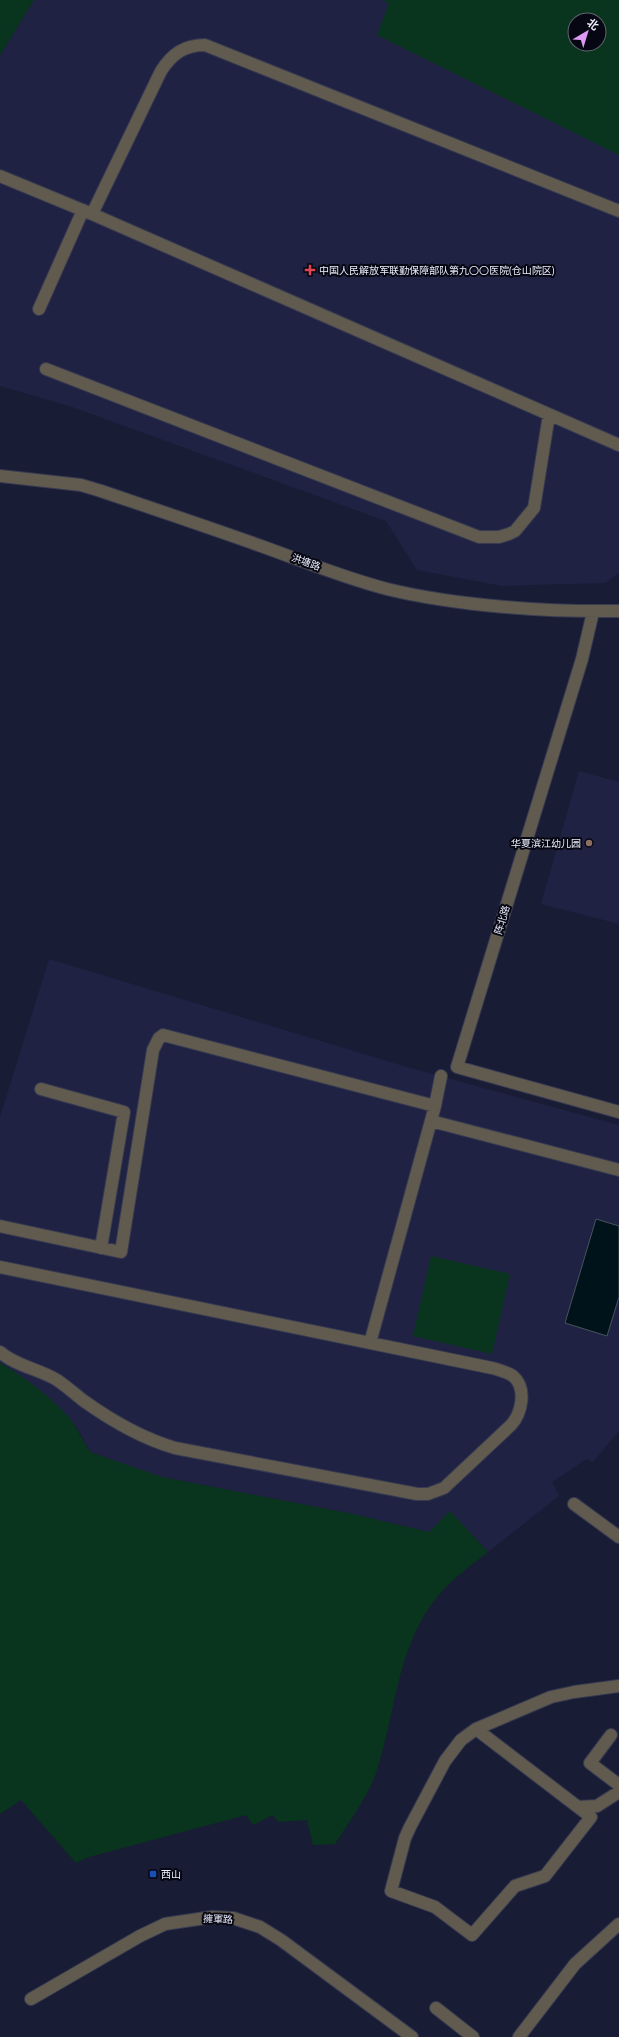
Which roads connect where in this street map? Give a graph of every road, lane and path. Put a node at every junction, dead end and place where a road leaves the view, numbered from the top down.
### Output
1 (0, 176) edge
2 (619, 211) edge
3 (88, 212) junction
4 (39, 309) dead end
5 (46, 369) dead end
6 (549, 415) junction
7 (619, 445) edge
8 (0, 476) edge
9 (619, 611) edge
10 (593, 612) junction
11 (441, 1076) dead end
12 (41, 1089) dead end
13 (435, 1106) junction
14 (619, 1112) edge
15 (431, 1122) junction
16 (619, 1170) edge
17 (113, 1175) junction
18 (132, 1179) junction
19 (0, 1226) edge
20 (101, 1248) junction
21 (0, 1267) edge
22 (370, 1343) junction
23 (0, 1352) edge
24 (574, 1504) dead end
25 (619, 1537) edge
26 (619, 1686) edge
27 (476, 1729) junction
28 (611, 1735) dead end
29 (619, 1785) edge
30 (619, 1792) edge
31 (578, 1807) junction
32 (619, 1924) edge
33 (31, 1999) dead end
34 (436, 2008) dead end
35 (412, 2037) edge
36 (473, 2037) edge
37 (519, 2037) edge

1 - 3 street
2 - 3 street
3 - 4 street
3 - 6 street
5 - 6 street
6 - 7 street
8 - 10 street, 洪塘路
9 - 10 street, 洪塘路
10 - 14 street, 阵北路
11 - 13 street
12 - 17 street
13 - 15 street
13 - 18 street
15 - 16 street
15 - 22 street
17 - 18 street
17 - 20 street
18 - 20 street
19 - 20 street
21 - 22 street
22 - 23 street
24 - 25 street
26 - 27 street
27 - 31 street
27 - 31 street
28 - 29 street
30 - 31 street
32 - 37 street
33 - 35 street, 擁軍路
34 - 36 street

